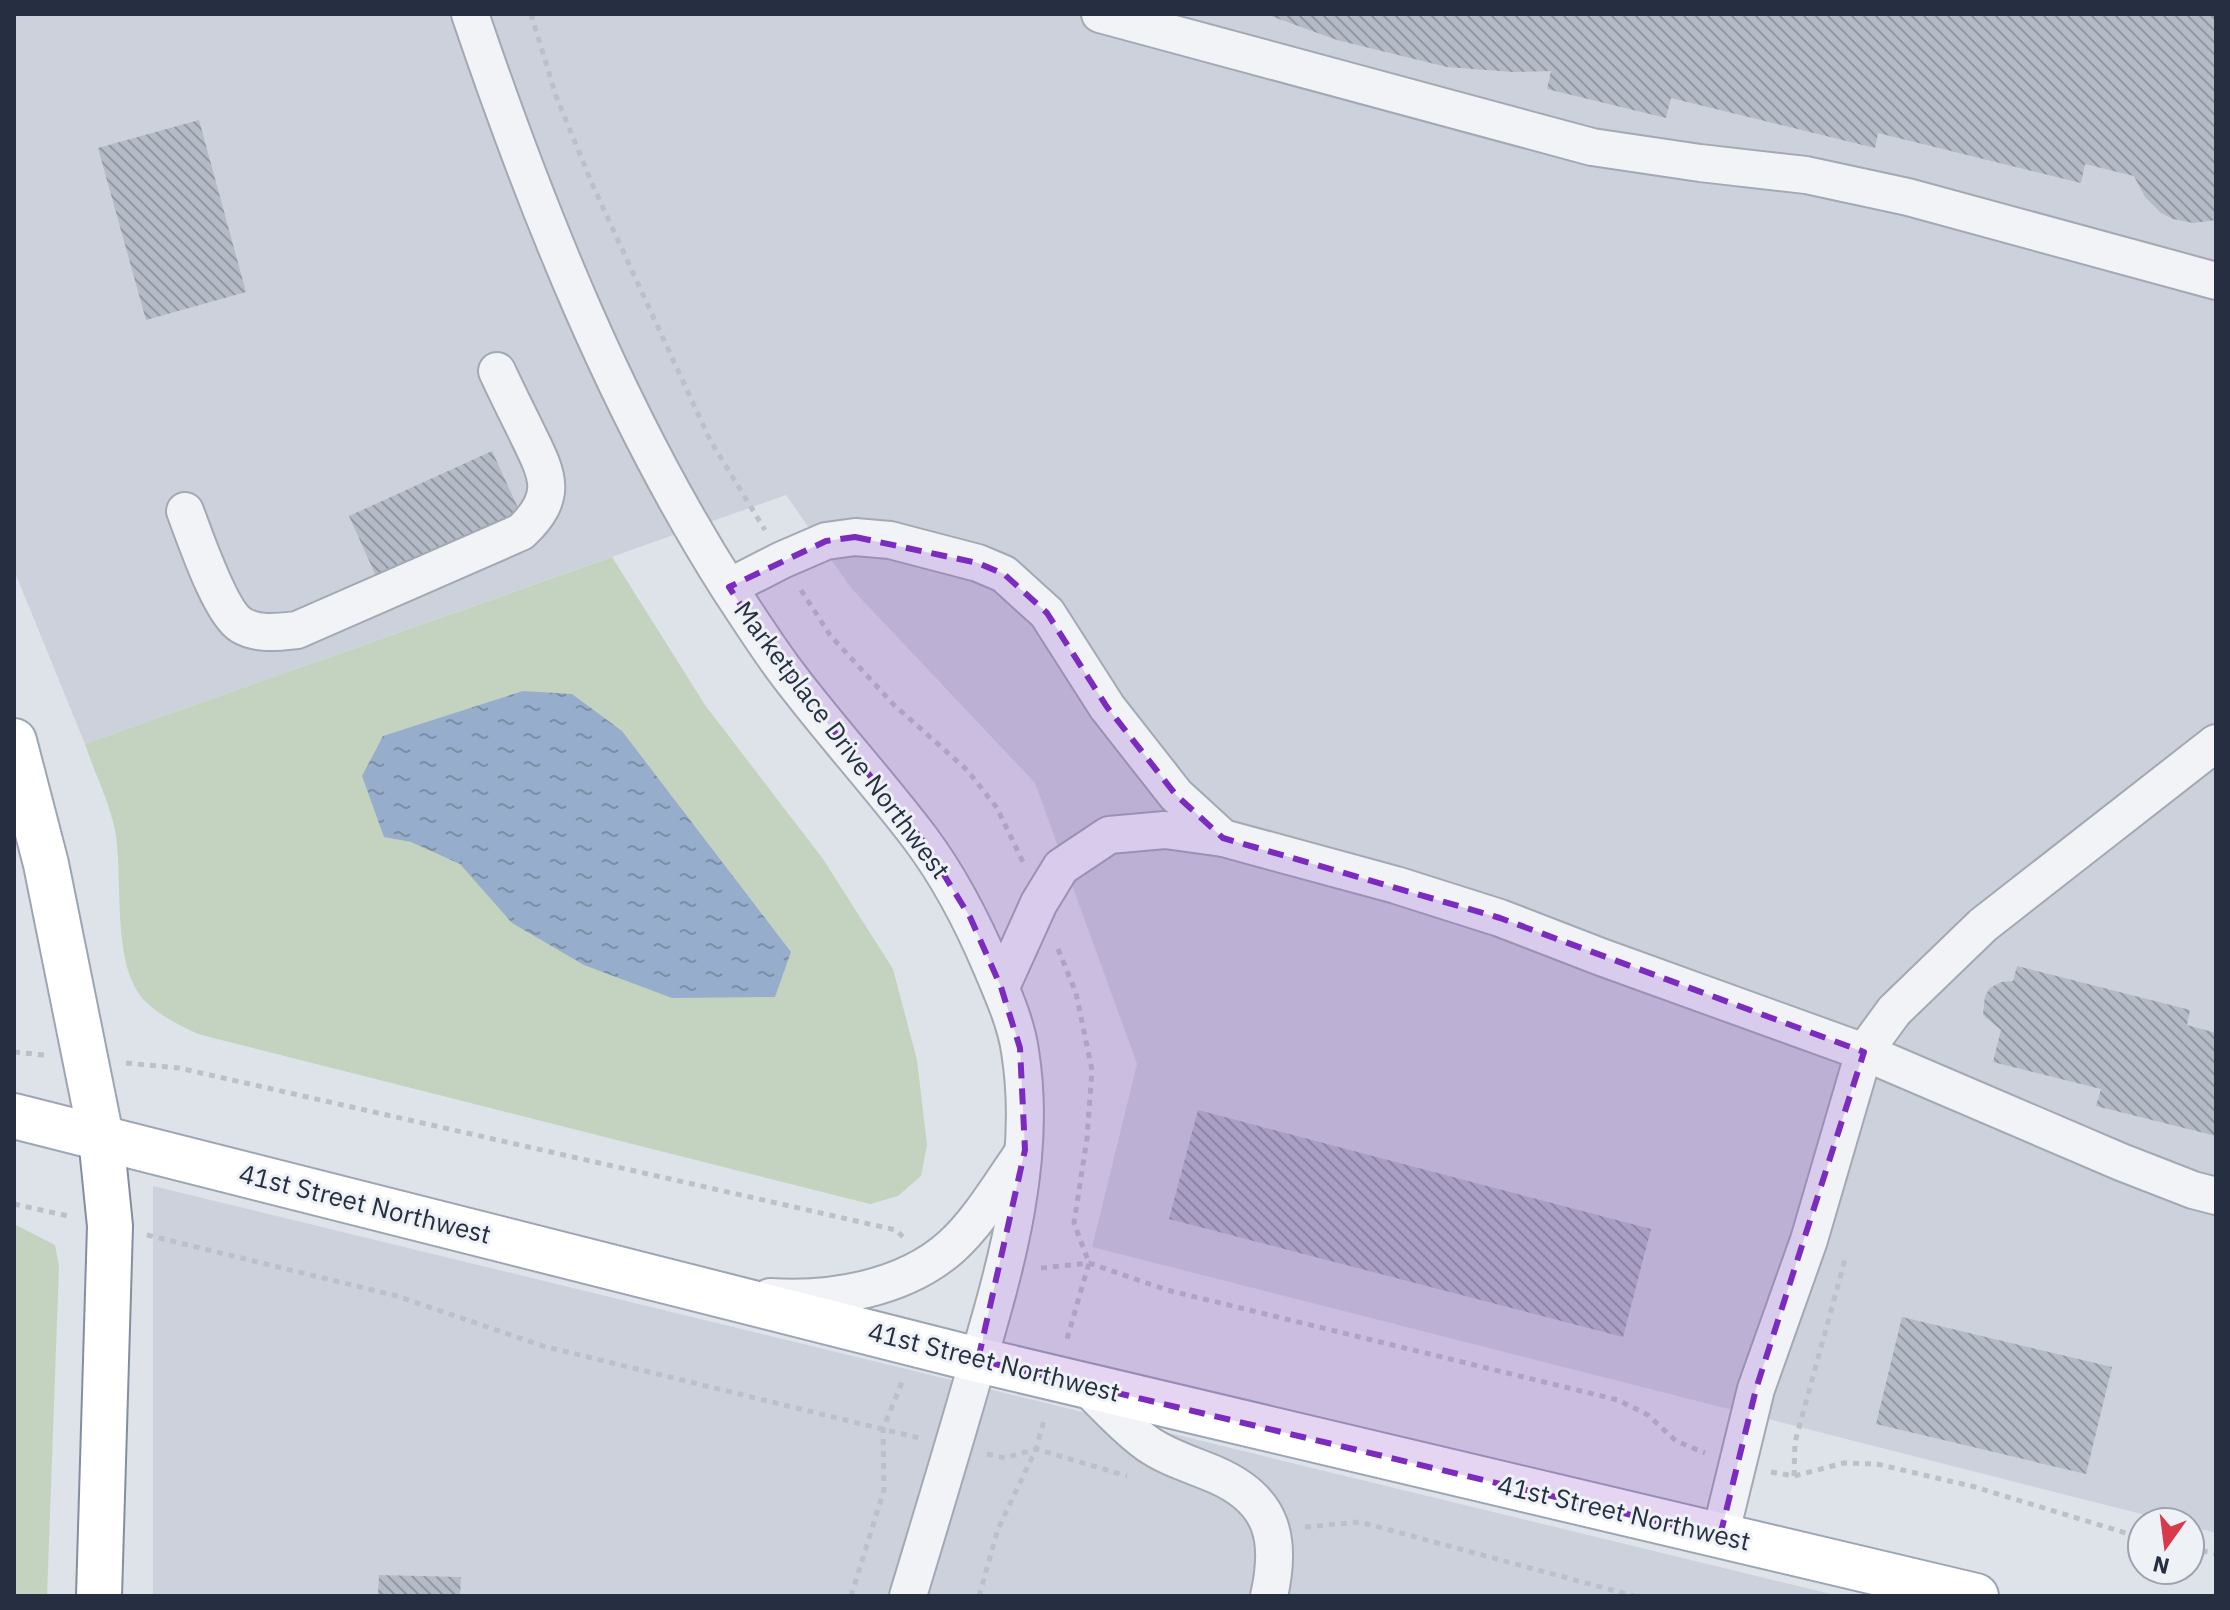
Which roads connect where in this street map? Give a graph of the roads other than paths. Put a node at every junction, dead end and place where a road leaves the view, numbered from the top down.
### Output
1 (470, 14) edge
2 (1100, 14) edge
3 (2216, 281) edge
4 (497, 371) dead end
5 (185, 511) dead end
6 (729, 587) junction
7 (14, 741) edge
8 (2216, 743) edge
9 (1223, 838) junction
10 (1001, 987) junction
11 (1864, 1052) junction
12 (14, 1116) edge
13 (101, 1137) junction
14 (1025, 1150) junction
15 (2216, 1196) edge
16 (718, 1293) junction
17 (978, 1360) junction
18 (1084, 1385) junction
19 (1720, 1536) junction
20 (99, 1596) edge
21 (908, 1596) edge
22 (1269, 1596) edge
23 (1976, 1596) edge

1 - 6 street, Marketplace Drive Northwest
2 - 3 street
4 - 5 street
6 - 9 street
6 - 10 street, Marketplace Drive Northwest
7 - 13 main road
8 - 11 street
9 - 10 street
9 - 11 street
10 - 14 street, Marketplace Drive Northwest
11 - 15 street
11 - 19 street
12 - 13 main road, 41st Street Northwest
13 - 16 main road, 41st Street Northwest
13 - 20 main road
14 - 16 street
14 - 17 street, Marketplace Drive Northwest
16 - 17 main road, 41st Street Northwest
17 - 18 main road, 41st Street Northwest
17 - 21 street, Marketplace Drive Northwest
18 - 19 main road, 41st Street Northwest
18 - 22 street
19 - 23 main road, 41st Street Northwest

